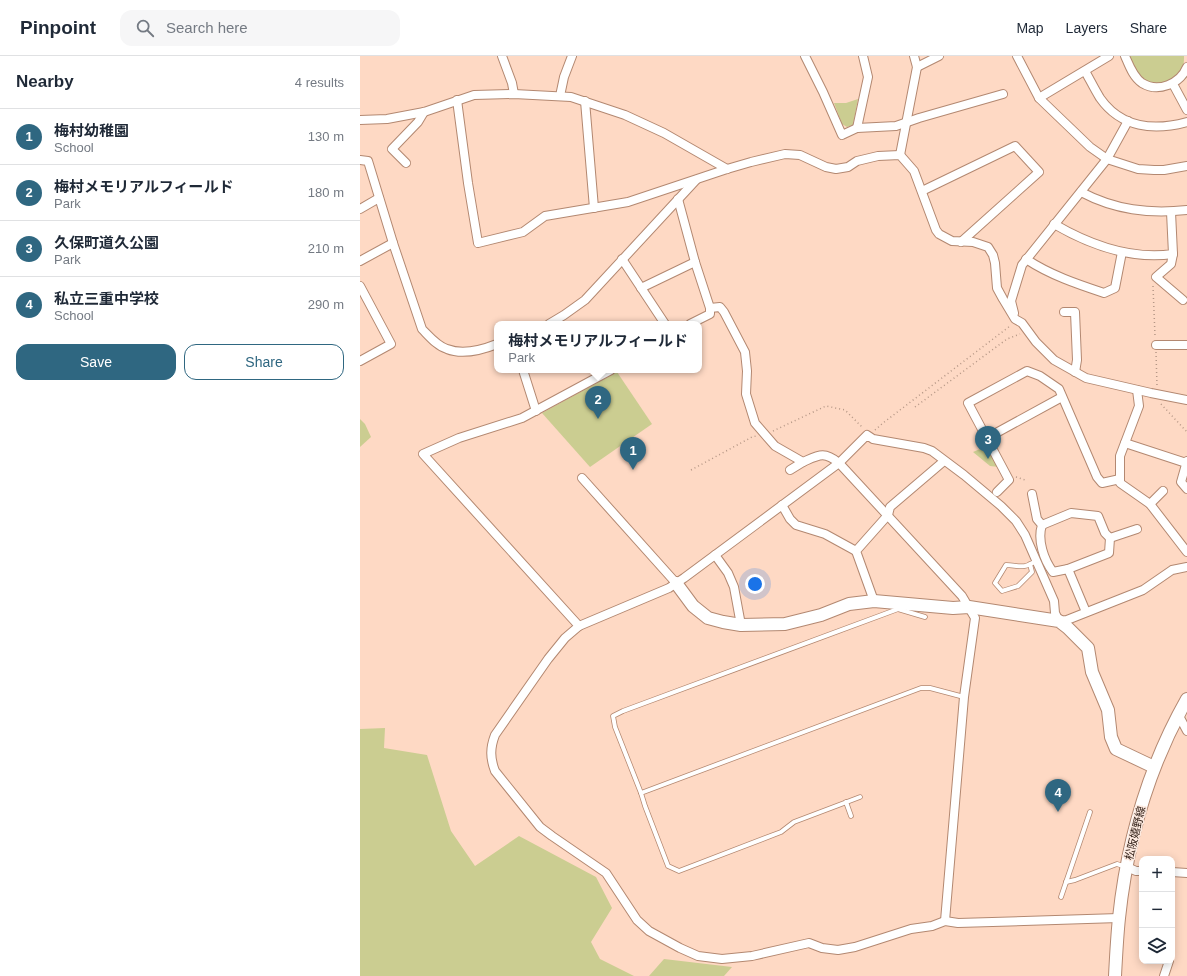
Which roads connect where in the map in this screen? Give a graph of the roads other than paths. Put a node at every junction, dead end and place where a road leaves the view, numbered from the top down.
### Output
1 (502, 56) edge
2 (572, 56) edge
3 (805, 56) edge
4 (863, 56) edge
5 (914, 56) edge
6 (938, 56) edge
7 (1017, 56) edge
8 (1109, 56) edge
9 (1125, 56) edge
10 (917, 67) junction
11 (1187, 67) edge
12 (1085, 71) junction
13 (1173, 84) junction
14 (514, 94) junction
15 (1003, 94) dead end
16 (560, 96) junction
17 (1039, 98) junction
18 (457, 100) junction
19 (585, 101) junction
20 (1187, 110) edge
21 (424, 112) junction
22 (360, 120) edge
23 (906, 121) junction
24 (1128, 121) junction
25 (1187, 122) edge
26 (857, 128) junction
27 (900, 155) junction
28 (1107, 159) junction
29 (360, 160) edge
30 (406, 163) dead end
31 (1187, 166) edge
32 (727, 169) junction
33 (697, 180) junction
34 (922, 191) junction
35 (1081, 192) junction
36 (379, 198) junction
37 (678, 199) junction
38 (360, 208) edge
39 (594, 208) junction
40 (1187, 210) edge
41 (1171, 212) junction
42 (1054, 224) junction
43 (393, 242) junction
44 (961, 242) junction
45 (1122, 252) junction
46 (1173, 254) junction
47 (622, 259) junction
48 (1026, 259) junction
49 (360, 261) edge
50 (695, 262) junction
51 (360, 286) edge
52 (642, 288) junction
53 (1184, 300) dead end
54 (710, 308) junction
55 (1064, 312) dead end
56 (1015, 319) junction
57 (554, 321) edge
58 (663, 321) edge
59 (696, 321) edge
60 (494, 345) edge
61 (1187, 345) edge
62 (1156, 346) road end
63 (360, 361) edge
64 (1075, 372) junction
65 (524, 373) edge
66 (606, 373) edge
67 (1137, 390) junction
68 (1062, 397) junction
69 (1187, 400) edge
70 (536, 412) junction
71 (987, 438) junction
72 (1125, 443) junction
73 (944, 461) junction
74 (803, 462) junction
75 (1187, 462) edge
76 (839, 463) junction
77 (790, 470) dead end
78 (582, 478) dead end
79 (1120, 479) junction
80 (1187, 489) edge
81 (997, 492) dead end
82 (1163, 492) dead end
83 (1032, 494) dead end
84 (1150, 504) junction
85 (782, 505) junction
86 (888, 515) junction
87 (1042, 525) junction
88 (1137, 529) dead end
89 (1110, 538) junction
90 (856, 551) junction
91 (1187, 552) edge
92 (715, 555) junction
93 (1033, 562) junction
94 (1187, 567) edge
95 (1068, 569) junction
96 (676, 583) junction
97 (874, 602) junction
98 (970, 607) junction
99 (1086, 612) junction
100 (925, 617) dead end
101 (1059, 621) junction
102 (741, 625) junction
103 (579, 626) junction
104 (964, 697) junction
105 (1187, 699) edge
106 (1178, 714) junction
107 (1187, 731) edge
108 (1154, 767) junction
109 (641, 793) junction
110 (860, 797) dead end
111 (846, 802) junction
112 (1090, 812) dead end
113 (851, 816) dead end
114 (1127, 867) junction
115 (1139, 870) edge
116 (1175, 872) edge
117 (1187, 873) edge
118 (1066, 882) junction
119 (1061, 897) dead end
120 (1119, 918) junction
121 (945, 921) junction
122 (1168, 964) edge
123 (1115, 976) edge
124 (1164, 976) edge

1 - 14 street
2 - 16 street
3 - 26 street
4 - 26 street
5 - 10 street
6 - 10 street
7 - 17 street
8 - 12 street
9 - 13 street
10 - 23 street
11 - 13 street
12 - 17 street
12 - 24 street
13 - 20 street
14 - 16 street
14 - 18 street
15 - 23 street
16 - 19 street
17 - 28 street
18 - 21 street
18 - 39 street
19 - 32 street
19 - 39 street
21 - 22 street
21 - 30 street
23 - 26 street
23 - 27 street
24 - 25 street
24 - 28 street
27 - 32 street
27 - 34 street
28 - 31 street
28 - 35 street
29 - 36 street
32 - 33 street
33 - 37 street
33 - 39 street
34 - 44 street
34 - 44 street
35 - 41 street
35 - 42 street
36 - 38 street
36 - 43 street
37 - 47 street
37 - 50 street
40 - 41 street
41 - 46 street
42 - 45 street
42 - 48 street
43 - 49 street
43 - 60 street
44 - 56 street
45 - 46 street
45 - 48 street
46 - 53 street
47 - 52 street
47 - 57 street
48 - 56 street
50 - 52 street
50 - 54 street
51 - 63 street
52 - 58 street
54 - 59 street
54 - 74 street
55 - 64 street
56 - 64 street
61 - 62 street
64 - 67 street
65 - 70 street
66 - 70 street
67 - 69 street
67 - 72 street
68 - 71 street
68 - 71 street
68 - 79 street
70 - 103 street
71 - 81 street
72 - 75 street
72 - 79 street
73 - 76 street
73 - 86 street
73 - 93 street
74 - 76 street
74 - 77 street
75 - 80 street
76 - 85 street
76 - 86 street
78 - 96 street
79 - 84 street
82 - 84 street
83 - 87 street
84 - 91 street
85 - 90 street
85 - 92 street
86 - 90 street
86 - 98 street
87 - 89 street
87 - 95 street
88 - 89 street
89 - 95 street
90 - 97 street
92 - 96 street
92 - 102 street
93 - 93 lane
93 - 101 street
94 - 99 street
95 - 99 street
96 - 102 street
96 - 103 street
97 - 98 street
97 - 102 street
98 - 101 street
98 - 104 street
99 - 101 street
100 - 109 lane
101 - 108 street
103 - 121 street
104 - 109 lane
104 - 121 street
105 - 106 street, 松阪嬉野線
106 - 107 street
106 - 108 street, 松阪嬉野線
108 - 114 street, 松阪嬉野線
109 - 111 lane
110 - 111 lane
111 - 113 lane
112 - 118 lane
114 - 115 street
114 - 118 lane
114 - 120 street, 松阪嬉野線
116 - 117 street
118 - 119 lane
120 - 121 street
120 - 123 street, 松阪嬉野線
122 - 124 street

